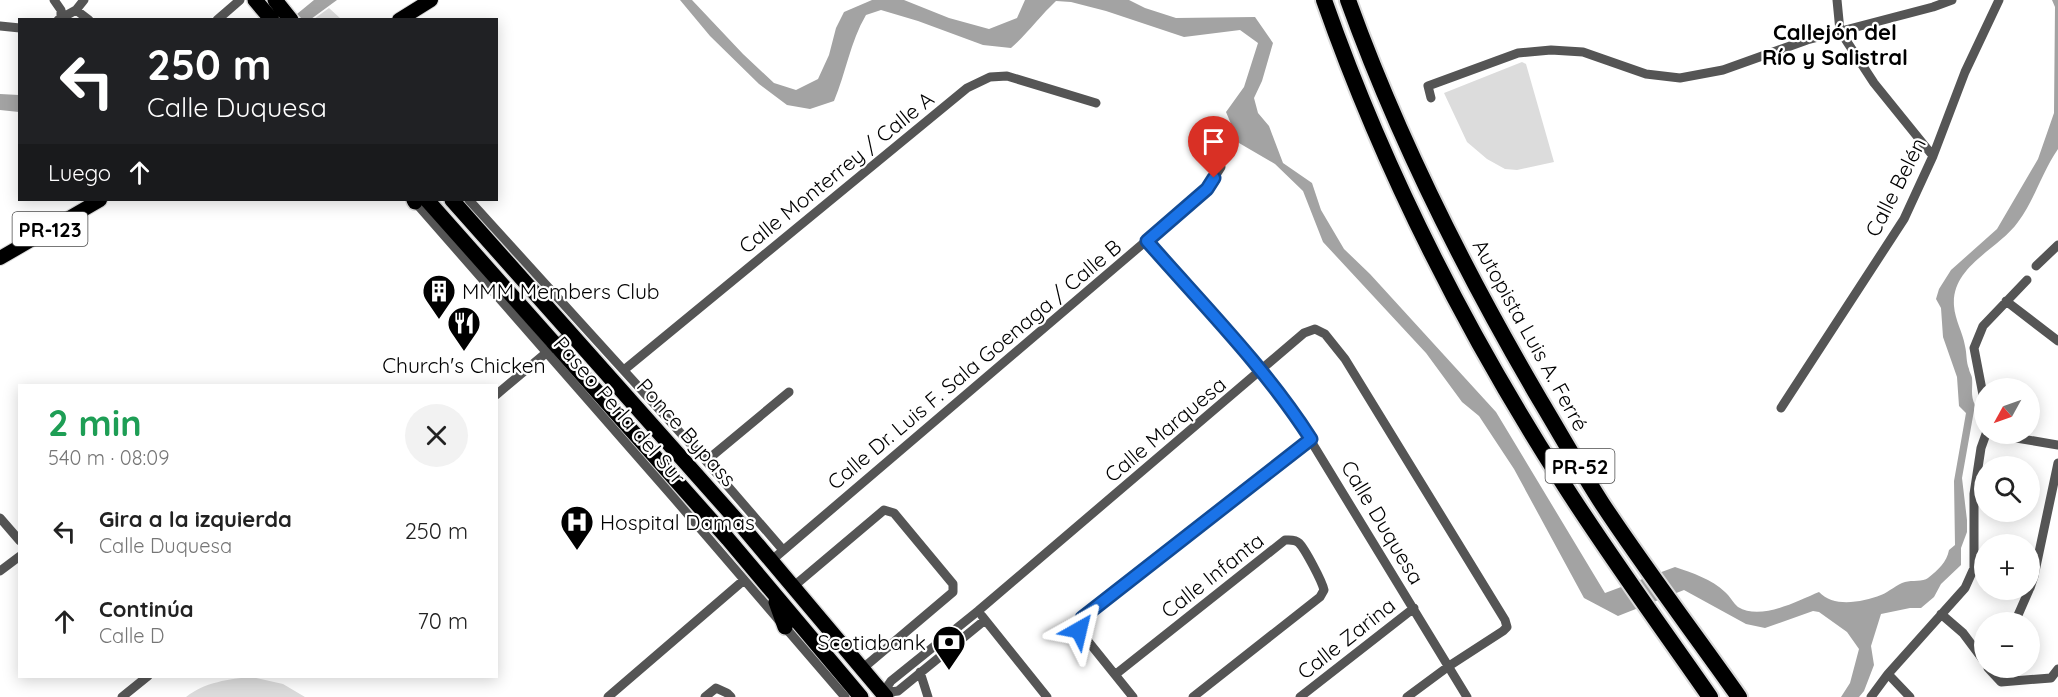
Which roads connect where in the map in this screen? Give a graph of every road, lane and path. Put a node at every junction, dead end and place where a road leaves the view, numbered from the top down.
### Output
1 (54, 0) edge
2 (84, 0) edge
3 (239, 0) edge
4 (255, 0) edge
5 (274, 0) edge
6 (431, 0) edge
7 (1324, 0) edge
8 (1348, 0) edge
9 (1837, 0) edge
10 (1952, 0) edge
11 (1999, 0) edge
12 (76, 10) junction
13 (59, 18) edge
14 (61, 18) edge
15 (86, 18) edge
16 (219, 18) edge
17 (270, 18) edge
18 (289, 18) edge
19 (402, 18) edge
20 (0, 26) edge
21 (18, 28) edge
22 (1840, 31) junction
23 (1431, 98) dead end
24 (1096, 103) dead end
25 (1933, 156) junction
26 (1221, 167) dead end
27 (98, 201) edge
28 (419, 201) edge
29 (453, 201) edge
30 (470, 201) edge
31 (1147, 241) junction
32 (2058, 245) edge
33 (0, 258) edge
34 (2036, 266) dead end
35 (2027, 280) dead end
36 (2006, 301) junction
37 (571, 332) junction
38 (2058, 342) edge
39 (551, 348) junction
40 (624, 370) junction
41 (1262, 370) junction
42 (1980, 378) edge
43 (498, 392) edge
44 (789, 392) dead end
45 (1781, 408) dead end
46 (1311, 439) junction
47 (2040, 442) edge
48 (1982, 444) edge
49 (2058, 445) edge
50 (706, 461) junction
51 (2058, 463) edge
52 (0, 518) edge
53 (18, 539) edge
54 (2040, 548) edge
55 (777, 555) junction
56 (18, 558) edge
57 (0, 571) edge
58 (744, 580) junction
59 (794, 586) junction
60 (772, 591) junction
61 (1414, 608) junction
62 (978, 611) junction
63 (1941, 614) junction
64 (985, 620) junction
65 (785, 627) junction
66 (945, 637) junction
67 (953, 647) junction
68 (1974, 648) edge
69 (1449, 666) junction
70 (862, 669) junction
71 (2058, 669) edge
72 (921, 672) junction
73 (1116, 674) junction
74 (1888, 674) junction
75 (146, 678) edge
76 (1996, 678) edge
77 (885, 695) edge
78 (122, 697) edge
79 (608, 697) edge
80 (705, 697) edge
81 (731, 697) edge
82 (845, 697) edge
83 (861, 697) edge
84 (928, 697) edge
85 (1047, 697) edge
86 (1133, 697) edge
87 (1193, 697) edge
88 (1300, 697) edge
89 (1407, 697) edge
90 (1467, 697) edge
91 (1710, 697) edge
92 (1739, 697) edge
93 (1871, 697) edge
94 (1910, 697) edge

1 - 13 street
2 - 12 street
3 - 16 street
4 - 17 highway
5 - 18 highway
6 - 19 main road
7 - 91 highway, PR-52
8 - 92 highway, Autopista Luis A. Ferré / PR-52
9 - 22 street
10 - 22 street
11 - 25 street, Calle Belén
12 - 14 street
12 - 15 street
20 - 21 street
22 - 23 street
22 - 25 street
24 - 40 street, Calle Monterrey / Calle A
25 - 45 street, Calle Belén
26 - 31 street, Calle Dr. Luis F. Sala Goenaga / Calle B
27 - 33 main road, PR-123
28 - 39 highway, Ponce Bypass
29 - 37 highway, Ponce Bypass
30 - 40 street
31 - 41 street, Calle Duquesa
31 - 55 street, Calle Dr. Luis F. Sala Goenaga / Calle B
32 - 34 street
35 - 36 street
36 - 38 street
36 - 42 street
37 - 39 street
37 - 55 highway, Ponce Bypass
39 - 43 street
39 - 58 street, Paseo Perla del Sur
39 - 60 highway, Ponce Bypass
40 - 50 street
41 - 46 street, Calle Duquesa
41 - 62 street, Calle Marquesa
41 - 69 street, Calle Marquesa
44 - 50 street
46 - 61 street, Calle Duquesa
46 - 73 street
47 - 49 street
48 - 63 street
50 - 55 street
51 - 54 street
52 - 53 street
55 - 59 highway, Ponce Bypass
56 - 57 street
58 - 65 street, Paseo Perla del Sur
58 - 79 street
59 - 70 highway, Ponce Bypass
59 - 70 street
60 - 65 highway
60 - 83 highway, Ponce Bypass
61 - 69 street, Calle Duquesa
61 - 88 street, Calle Zarina
62 - 64 street
62 - 66 street, Calle Marquesa
63 - 68 street
63 - 74 street
64 - 67 street
64 - 85 street
65 - 82 street, Paseo Perla del Sur
66 - 67 street
66 - 77 street, Calle Marquesa
67 - 72 street
69 - 89 street, Calle Marquesa
69 - 90 street, Calle Duquesa
70 - 77 highway, Ponce Bypass
71 - 76 street
72 - 77 street
72 - 84 street
73 - 86 street
73 - 87 street, Calle Infanta
74 - 93 street
74 - 94 street
75 - 78 street
80 - 81 street

